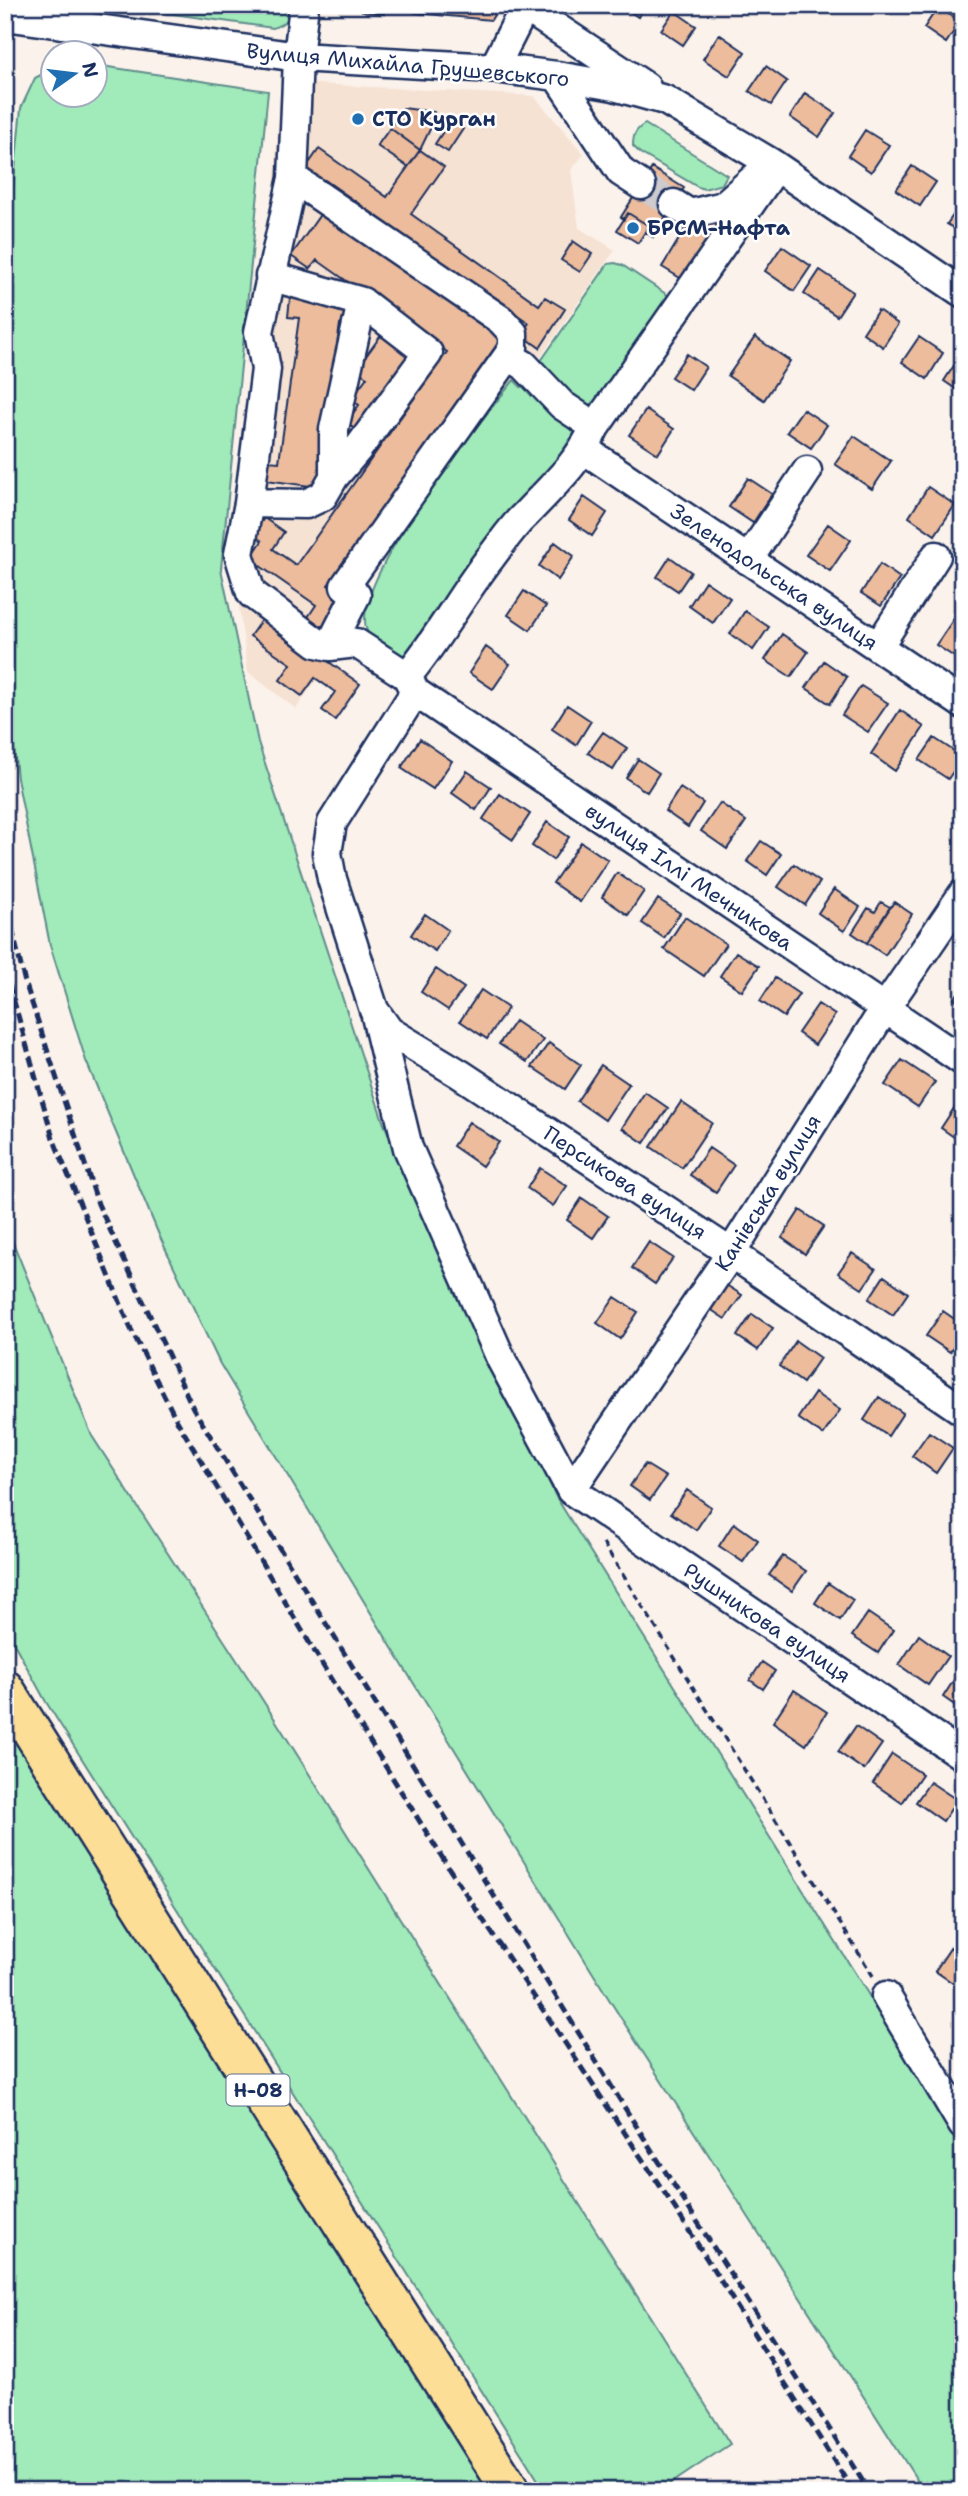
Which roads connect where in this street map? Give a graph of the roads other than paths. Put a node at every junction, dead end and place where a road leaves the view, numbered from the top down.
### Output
1 (304, 5) edge
2 (523, 6) edge
3 (5, 16) edge
4 (298, 57) junction
5 (494, 68) junction
6 (557, 76) junction
7 (665, 100) junction
8 (773, 165) junction
9 (293, 178) junction
10 (641, 185) tunnel mouth
11 (674, 204) tunnel mouth
12 (270, 276) junction
13 (963, 293) edge
14 (362, 302) junction
15 (508, 356) junction
16 (590, 439) junction
17 (807, 471) dead end
18 (334, 477) junction
19 (249, 503) junction
20 (936, 556) dead end
21 (748, 559) junction
22 (330, 646) junction
23 (878, 648) junction
24 (411, 684) junction
25 (963, 704) edge
26 (963, 894) edge
27 (885, 1009) junction
28 (382, 1020) junction
29 (963, 1061) edge
30 (732, 1253) junction
31 (963, 1411) edge
32 (571, 1490) junction
33 (5, 1689) edge
34 (963, 1756) edge
35 (886, 1996) road end
36 (963, 2125) edge
37 (511, 2491) edge

1 - 4 street
2 - 5 street
2 - 7 street
3 - 4 street, Вулиця Михайла Грушевського
4 - 5 street, Вулиця Михайла Грушевського
4 - 9 street
5 - 6 street, Вулиця Михайла Грушевського
6 - 7 street, Вулиця Михайла Грушевського
6 - 10 street
7 - 8 street, Вулиця Михайла Грушевського
8 - 11 street
8 - 13 street, Вулиця Михайла Грушевського
8 - 16 street
9 - 12 street
9 - 15 street
12 - 14 street
12 - 19 street
14 - 18 street
14 - 18 street
15 - 16 street, Зеленодольська вулиця
15 - 22 street
16 - 21 street, Зеленодольська вулиця
16 - 24 street
17 - 21 street
18 - 19 street
19 - 22 street
20 - 23 street
21 - 23 street, Зеленодольська вулиця
22 - 24 street, вулиця Іллі Мечникова
23 - 25 street, Зеленодольська вулиця
24 - 27 street, вулиця Іллі Мечникова
24 - 28 street
26 - 27 street, Канівська вулиця
27 - 29 street, вулиця Іллі Мечникова
27 - 30 street, Канівська вулиця
28 - 30 street, Персикова вулиця
28 - 32 street
30 - 31 street, Персикова вулиця
30 - 32 street, Канівська вулиця
32 - 34 street, Рушникова вулиця
33 - 37 main road, Н-08
35 - 36 street

